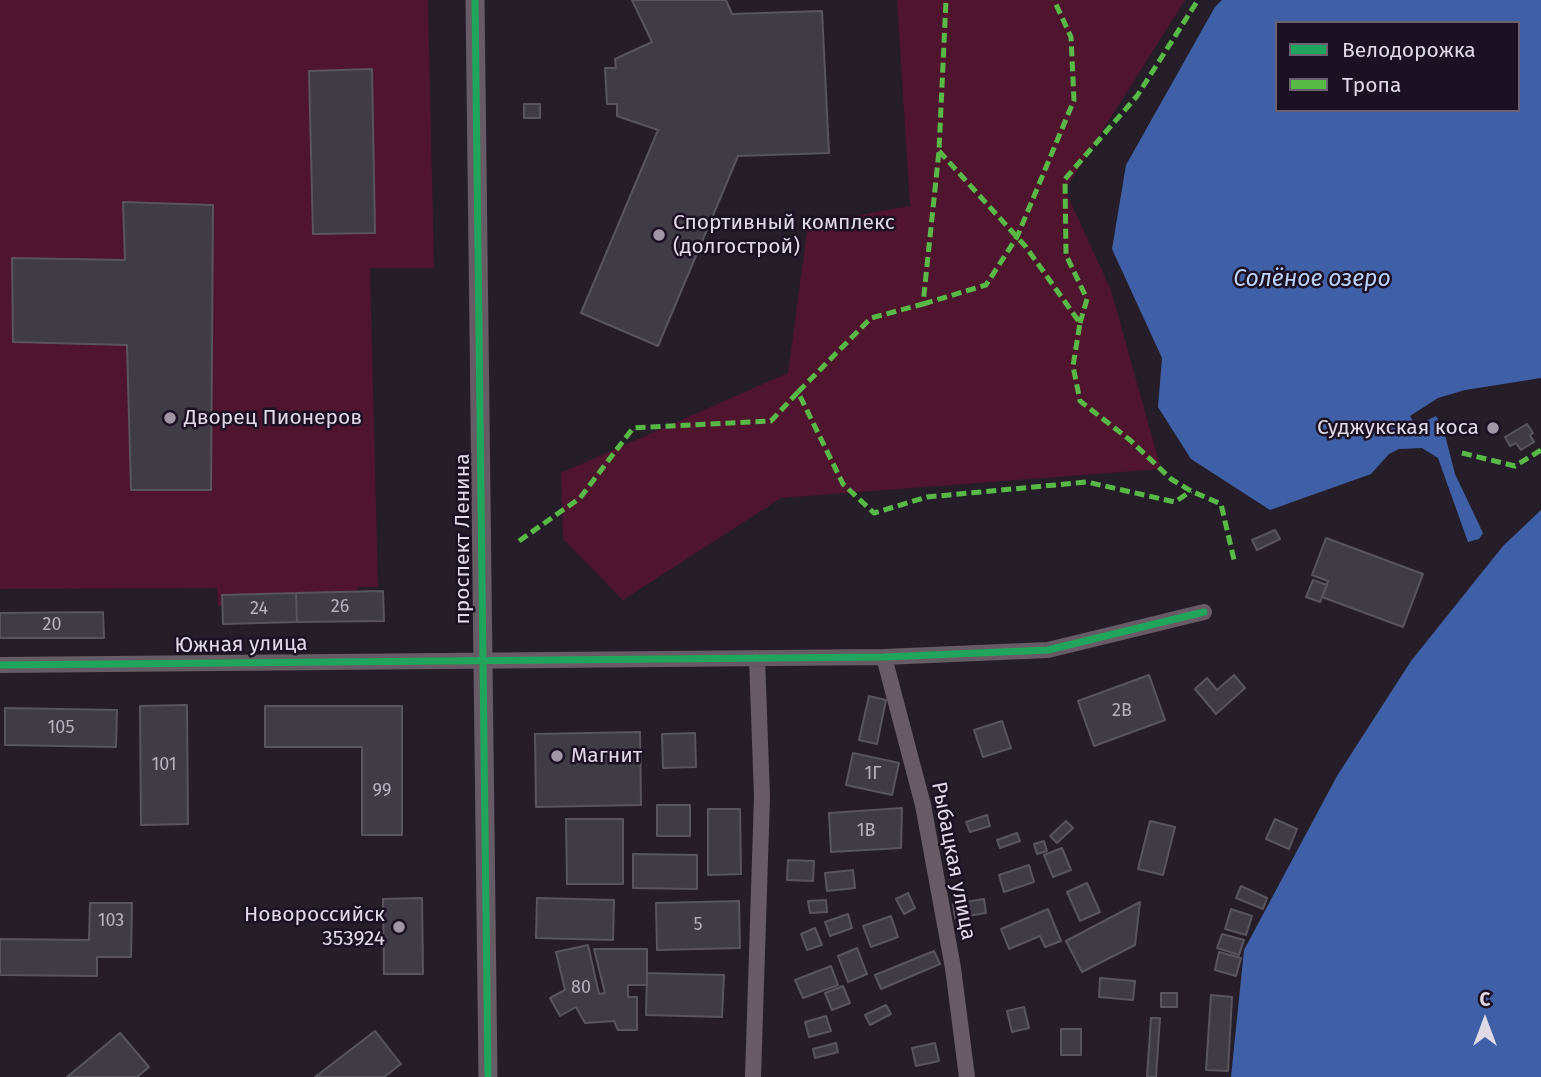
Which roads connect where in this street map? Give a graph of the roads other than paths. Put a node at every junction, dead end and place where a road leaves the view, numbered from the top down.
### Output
1 (475, 0) edge
2 (1204, 612) dead end
3 (884, 657) junction
4 (757, 658) junction
5 (483, 661) junction
6 (0, 665) edge
7 (488, 1077) edge
8 (753, 1077) edge
9 (967, 1077) edge

1 - 5 street, проспект Ленина
2 - 3 street, Южная улица
3 - 4 street, Южная улица
3 - 9 street, Рыбацкая улица
4 - 5 street, Южная улица
4 - 8 street
5 - 6 street, Южная улица
5 - 7 street, проспект Ленина

